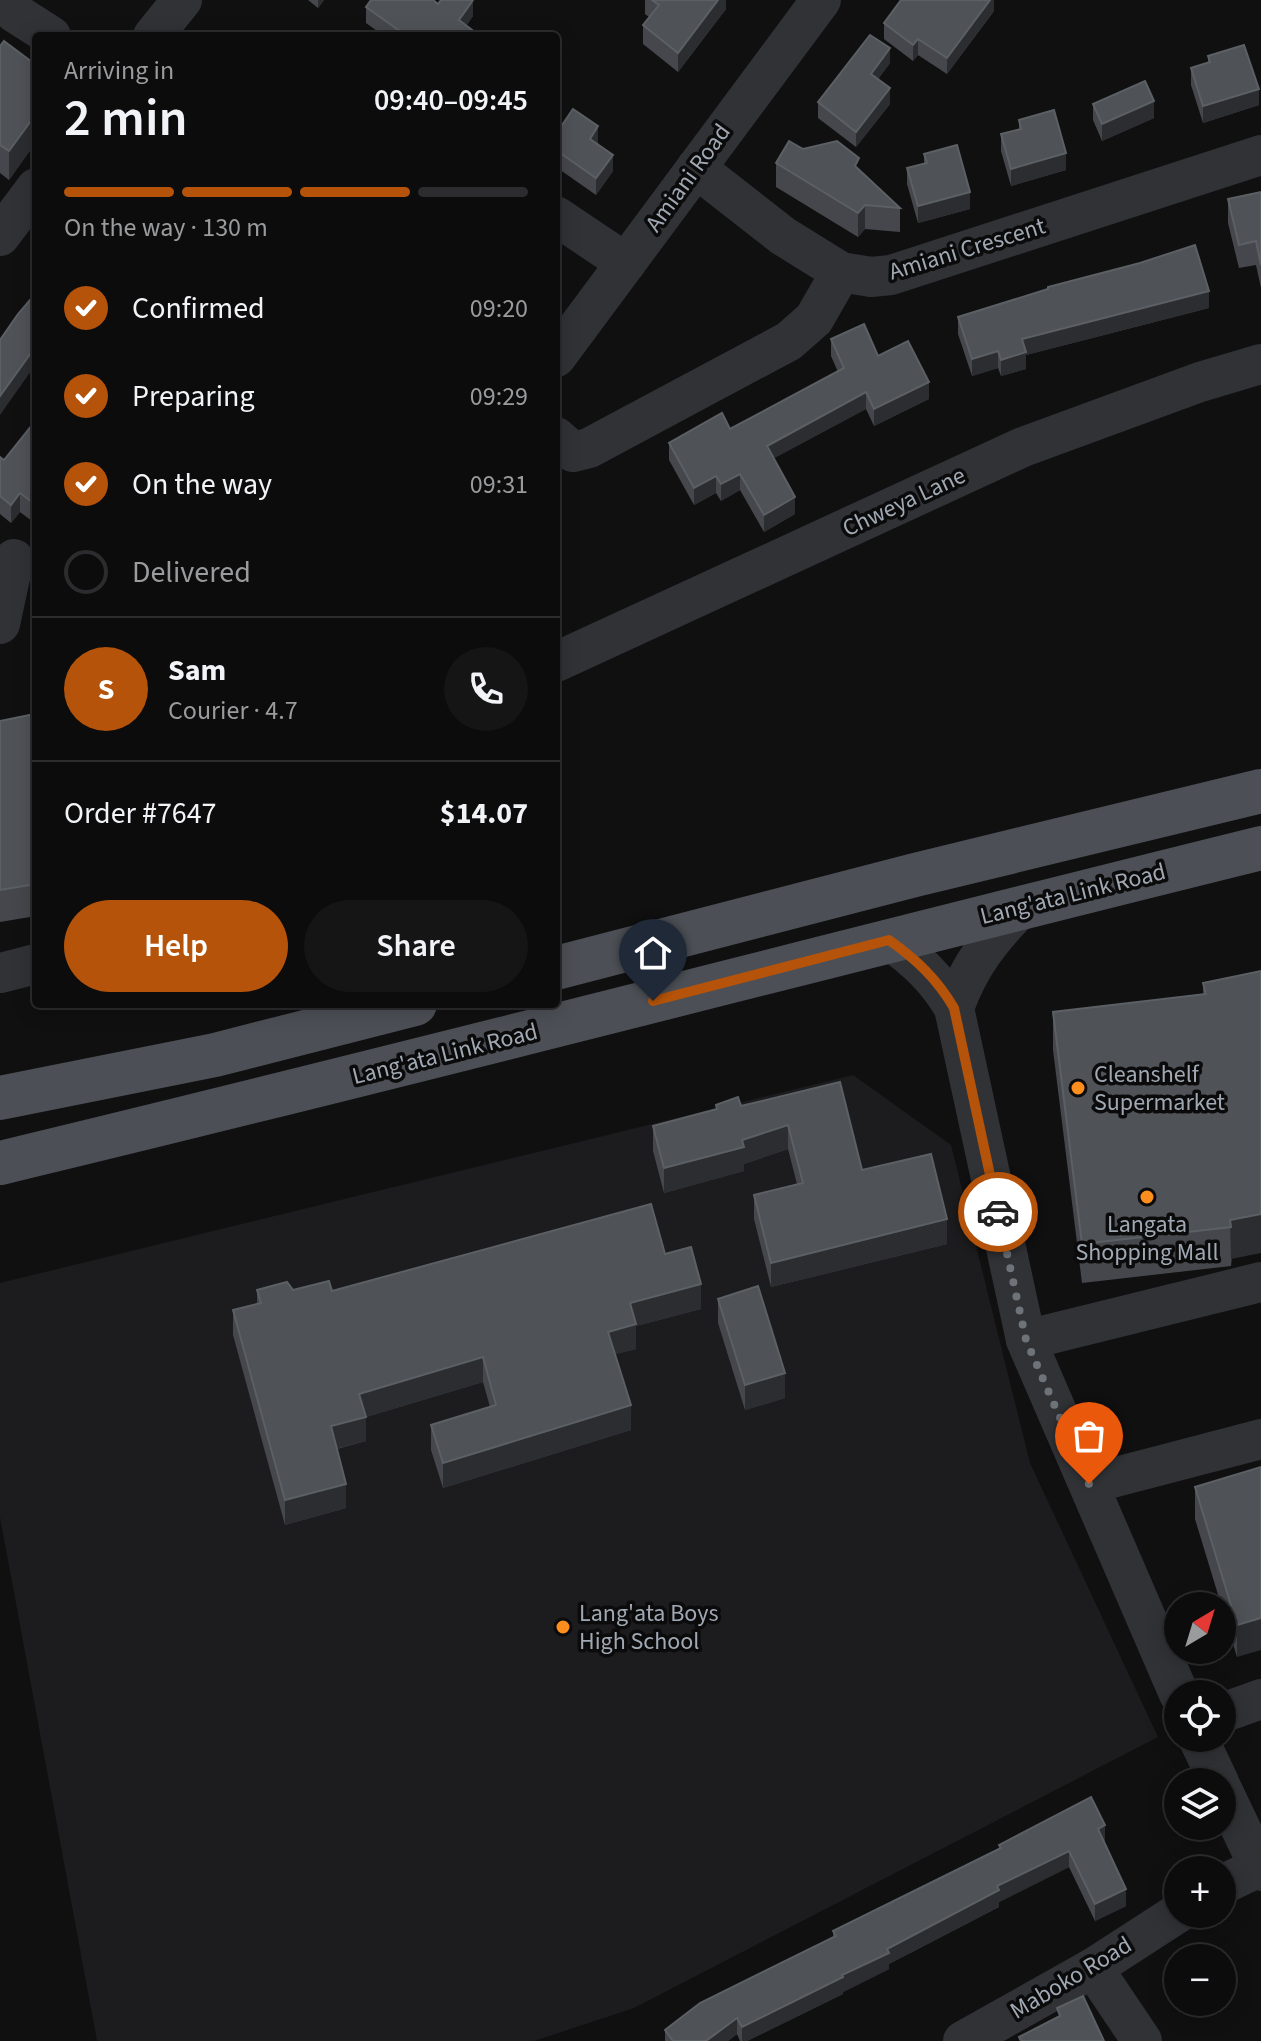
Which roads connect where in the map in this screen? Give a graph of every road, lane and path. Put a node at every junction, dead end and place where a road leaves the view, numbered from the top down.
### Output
1 (6, 0) edge
2 (182, 0) edge
3 (821, 0) edge
4 (45, 32) edge
5 (156, 32) edge
6 (1261, 155) edge
7 (696, 168) junction
8 (32, 193) edge
9 (560, 219) edge
10 (0, 236) edge
11 (626, 263) junction
12 (841, 272) junction
13 (560, 352) edge
14 (1261, 364) edge
15 (560, 441) edge
16 (17, 560) edge
17 (0, 624) edge
18 (560, 660) edge
19 (1261, 791) edge
20 (1261, 848) edge
21 (1023, 906) junction
22 (889, 940) junction
23 (32, 965) edge
24 (560, 967) edge
25 (0, 973) edge
26 (399, 1008) edge
27 (954, 1008) junction
28 (0, 1098) edge
29 (0, 1163) edge
30 (1261, 1282) edge
31 (1026, 1340) junction
32 (1261, 1439) edge
33 (1089, 1484) junction
34 (1173, 1680) edge
35 (1261, 1699) edge
36 (1236, 1708) edge
37 (1236, 1818) edge
38 (1260, 1868) edge
39 (1236, 1879) edge
40 (1164, 1922) edge
41 (1093, 1968) junction
42 (963, 2041) edge
43 (1142, 2041) edge

1 - 4 street
2 - 5 street
3 - 7 street, Amiani Road
6 - 12 street, Amiani Crescent
7 - 11 street, Amiani Road
7 - 12 street, Amiani Crescent
8 - 10 street
9 - 11 street
11 - 13 street, Amiani Road
12 - 15 street
14 - 18 street, Chweya Lane
16 - 17 street
19 - 24 main road
20 - 21 main road, Lang'ata Link Road
21 - 22 main road, Lang'ata Link Road
21 - 27 street
22 - 27 street
22 - 29 main road, Lang'ata Link Road
23 - 25 street
26 - 28 main road
27 - 31 street
30 - 31 street
31 - 33 street
32 - 33 street
33 - 34 street
35 - 36 street
37 - 38 street
38 - 39 street
40 - 41 street, Maboko Road
41 - 42 street, Maboko Road
41 - 43 street

